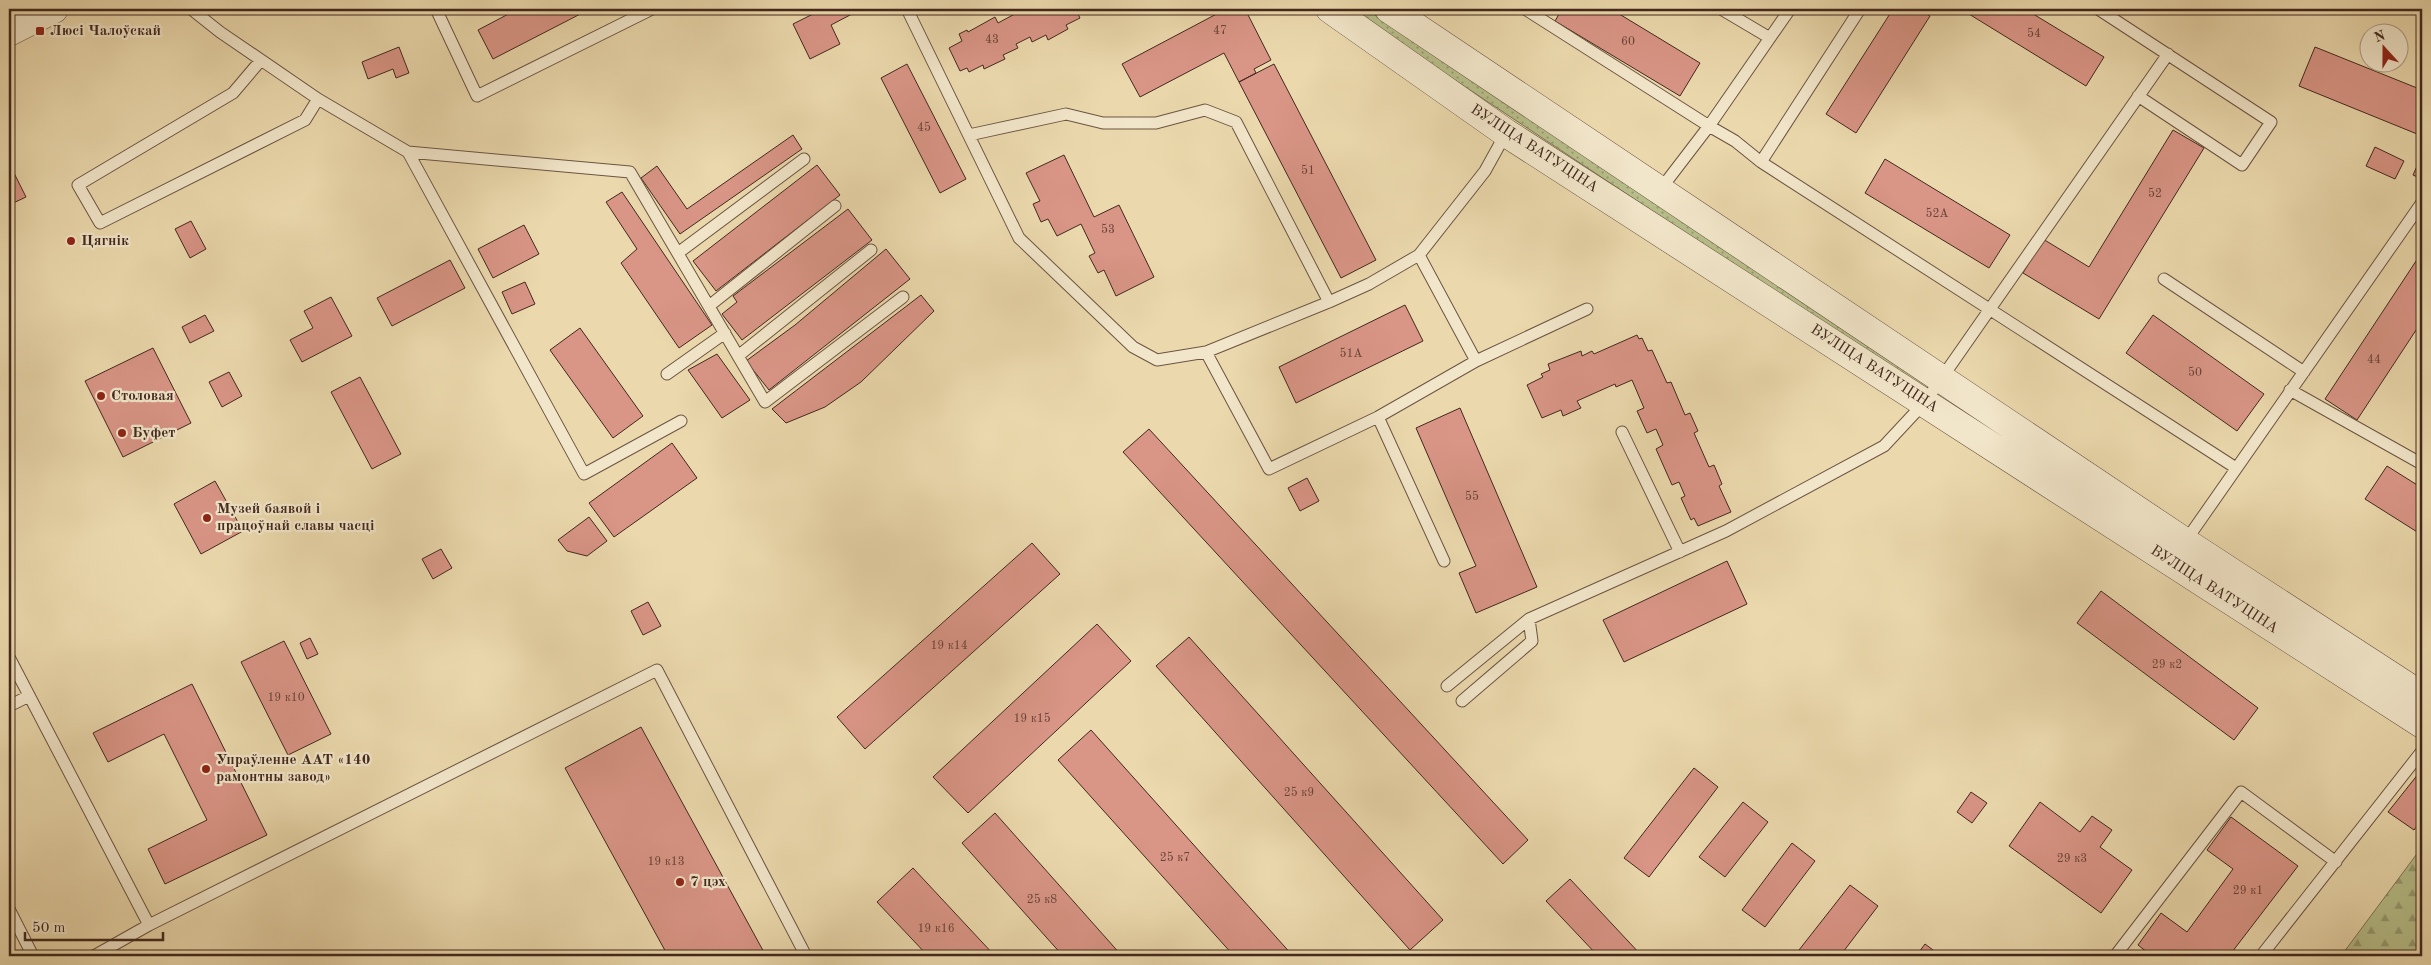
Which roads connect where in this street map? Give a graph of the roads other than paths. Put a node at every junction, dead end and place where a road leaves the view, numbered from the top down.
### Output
1 (54, 9) edge
2 (191, 9) edge
3 (436, 9) edge
4 (652, 9) edge
5 (907, 9) edge
6 (1330, 9) edge
7 (1388, 9) edge
8 (1525, 9) edge
9 (1721, 9) edge
10 (1790, 9) edge
11 (1860, 9) edge
12 (2098, 9) edge
13 (9, 32) edge
14 (1770, 38) junction
15 (2168, 54) junction
16 (261, 60) junction
17 (2138, 96) junction
18 (318, 100) junction
19 (1709, 126) junction
20 (1506, 133) junction
21 (969, 135) junction
22 (408, 152) junction
23 (804, 159) dead end
24 (1761, 162) junction
25 (1660, 190) junction
26 (2421, 204) edge
27 (835, 206) dead end
28 (872, 250) dead end
29 (678, 253) junction
30 (1419, 255) junction
31 (2164, 279) dead end
32 (903, 297) dead end
33 (1329, 302) junction
34 (708, 306) junction
35 (1989, 308) junction
36 (1587, 309) dead end
37 (725, 333) junction
38 (1206, 352) junction
39 (738, 356) junction
40 (1476, 361) junction
41 (2304, 372) junction
42 (667, 374) dead end
43 (1940, 378) junction
44 (2290, 390) junction
45 (1925, 402) junction
46 (1378, 417) junction
47 (681, 421) dead end
48 (1622, 432) dead end
49 (2422, 464) edge
50 (2236, 468) junction
51 (2185, 542) junction
52 (1680, 552) junction
53 (1444, 561) dead end
54 (1529, 619) junction
55 (9, 656) edge
56 (1447, 686) dead end
57 (29, 696) junction
58 (2422, 696) edge
59 (1462, 701) dead end
60 (9, 706) edge
61 (2422, 724) edge
62 (2422, 751) edge
63 (2336, 862) junction
64 (9, 909) edge
65 (149, 925) junction
66 (33, 956) edge
67 (94, 956) edge
68 (806, 956) edge
69 (2115, 956) edge
70 (2261, 956) edge

1 - 13 street
2 - 16 lane
3 - 4 lane
5 - 21 lane
6 - 20 street, ВУЛІЦА ВАТУЦІНА
7 - 25 street, ВУЛІЦА ВАТУЦІНА
8 - 19 lane
9 - 14 lane
10 - 14 lane
11 - 24 lane
12 - 15 lane
14 - 19 lane
15 - 17 lane
15 - 17 lane
16 - 18 lane
16 - 18 lane
17 - 35 lane
18 - 22 lane
19 - 24 lane
19 - 25 lane
20 - 30 lane
20 - 45 street, ВУЛІЦА ВАТУЦІНА
21 - 33 lane
21 - 38 lane
22 - 29 lane
22 - 47 lane
23 - 29 lane
24 - 35 lane
25 - 43 street, ВУЛІЦА ВАТУЦІНА
26 - 41 lane
27 - 34 lane
28 - 39 lane
29 - 34 lane
30 - 33 lane
30 - 40 lane
31 - 41 lane
32 - 39 lane
33 - 38 lane
34 - 37 lane
35 - 43 lane
35 - 50 lane
36 - 40 lane
37 - 39 lane
37 - 42 lane
38 - 46 lane
40 - 46 lane
41 - 44 lane
43 - 45 lane
43 - 51 street, ВУЛІЦА ВАТУЦІНА
44 - 49 lane
44 - 50 lane
45 - 52 lane
45 - 61 street, ВУЛІЦА ВАТУЦІНА
46 - 53 lane
48 - 52 lane
50 - 51 lane
51 - 58 street, ВУЛІЦА ВАТУЦІНА
52 - 54 lane
54 - 56 lane
54 - 59 lane
55 - 57 lane
57 - 60 lane
57 - 65 lane
62 - 63 lane
63 - 69 lane
63 - 70 lane
64 - 66 lane
65 - 67 lane
65 - 68 lane

